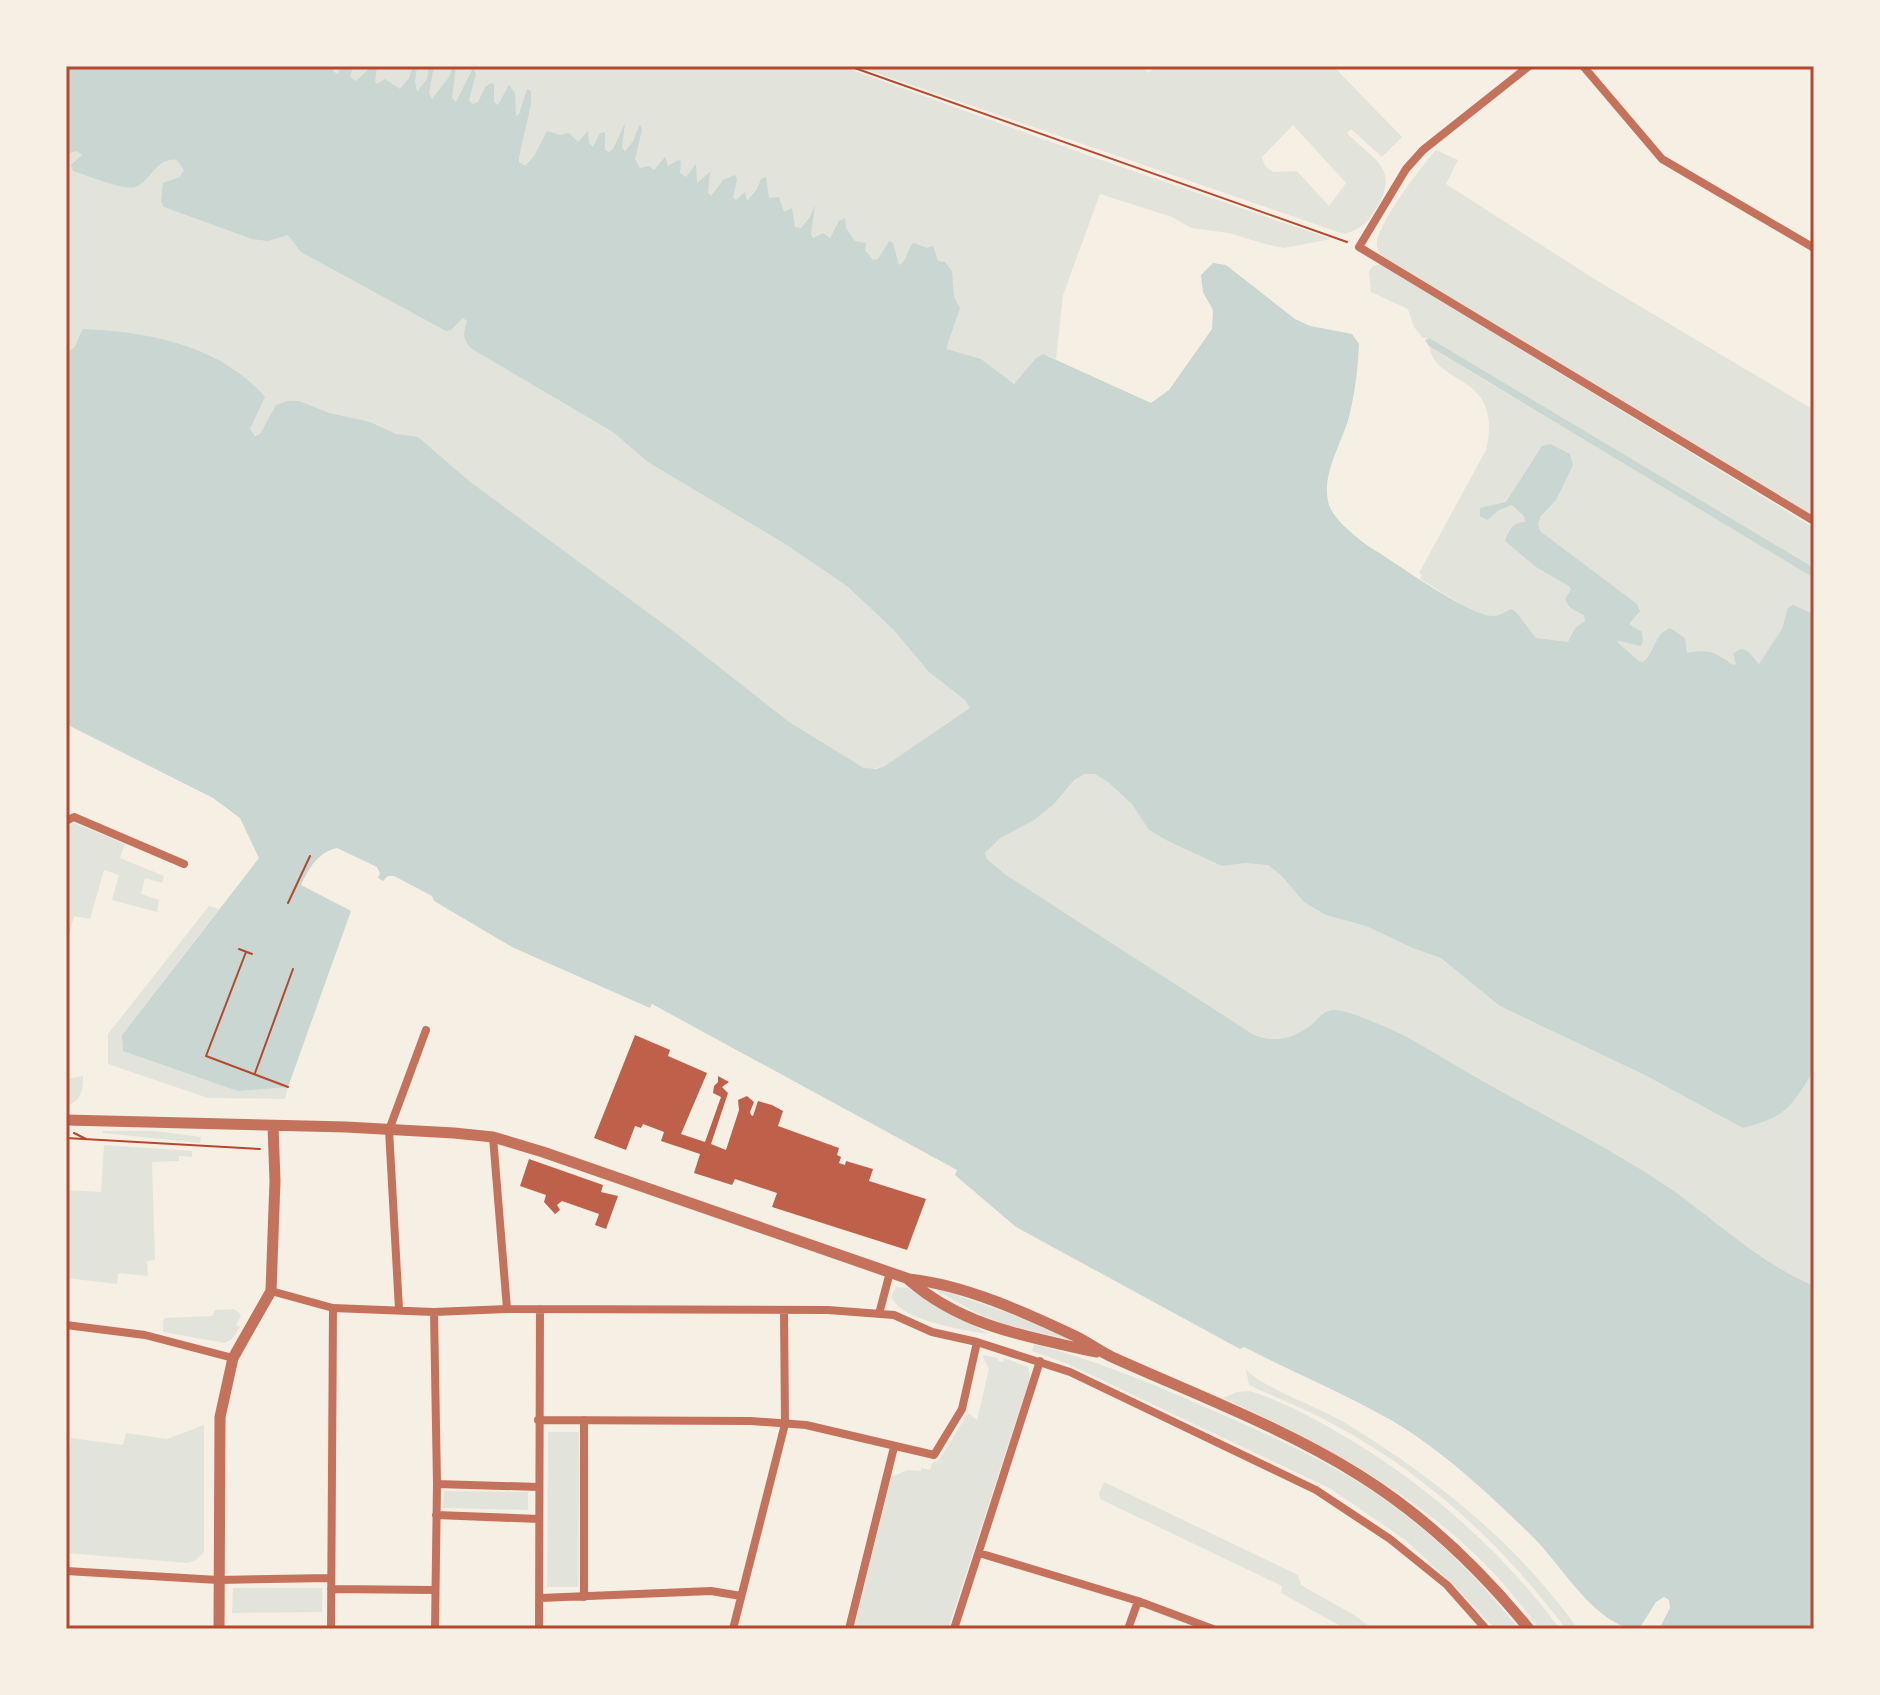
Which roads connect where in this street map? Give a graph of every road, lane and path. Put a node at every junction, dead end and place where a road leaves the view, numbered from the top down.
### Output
1 (849, 66) edge
2 (1529, 66) edge
3 (1583, 66) edge
4 (1359, 247) junction
5 (1814, 248) edge
6 (1814, 521) edge
7 (66, 821) edge
8 (310, 856) dead end
9 (184, 864) dead end
10 (288, 903) dead end
11 (239, 949) dead end
12 (246, 952) junction
13 (252, 954) dead end
14 (293, 969) dead end
15 (426, 1030) dead end
16 (255, 1075) junction
17 (288, 1087) dead end
18 (66, 1120) edge
19 (273, 1126) junction
20 (66, 1129) edge
21 (389, 1130) junction
22 (493, 1137) junction
23 (66, 1138) edge
24 (87, 1139) junction
25 (273, 1150) junction
26 (890, 1272) junction
27 (909, 1279) junction
28 (271, 1291) junction
29 (333, 1308) junction
30 (399, 1309) junction
31 (507, 1309) junction
32 (540, 1309) junction
33 (784, 1311) junction
34 (434, 1312) junction
35 (879, 1314) junction
36 (66, 1325) edge
37 (977, 1342) junction
38 (1108, 1354) junction
39 (233, 1358) junction
40 (1040, 1361) junction
41 (538, 1420) junction
42 (584, 1420) junction
43 (785, 1424) junction
44 (894, 1447) junction
45 (437, 1484) junction
46 (539, 1487) junction
47 (436, 1515) junction
48 (539, 1519) junction
49 (979, 1553) junction
50 (66, 1571) edge
51 (330, 1578) junction
52 (218, 1580) junction
53 (331, 1589) junction
54 (435, 1590) junction
55 (741, 1596) junction
56 (584, 1597) junction
57 (540, 1598) junction
58 (1138, 1601) junction
59 (219, 1629) edge
60 (331, 1629) edge
61 (435, 1629) edge
62 (539, 1629) edge
63 (733, 1629) edge
64 (849, 1629) edge
65 (954, 1629) edge
66 (1128, 1629) edge
67 (1213, 1629) edge
68 (1486, 1629) edge
69 (1529, 1629) edge

1 - 4 path
2 - 4 street
3 - 5 street
4 - 6 street
7 - 9 street
8 - 10 path
11 - 12 path
12 - 13 path
12 - 16 path
14 - 16 path
15 - 21 street
16 - 17 path
18 - 19 street
19 - 21 street
19 - 25 street
20 - 24 path
21 - 22 street
21 - 30 street
22 - 26 street
22 - 31 street
23 - 24 path
24 - 25 path
25 - 28 street
26 - 27 street
26 - 35 street
27 - 38 street
27 - 38 street
28 - 29 street
28 - 39 street
29 - 30 street
29 - 51 street
30 - 34 street
31 - 32 street
31 - 34 street
32 - 33 street
32 - 41 street
33 - 35 street
33 - 43 street
34 - 45 street
35 - 37 street
36 - 39 street
37 - 40 street
37 - 44 street
38 - 69 street
39 - 52 street
40 - 49 street
40 - 68 street
41 - 42 street
41 - 46 street
42 - 43 street
42 - 56 street
43 - 44 street
43 - 55 street
44 - 64 street
45 - 46 street
45 - 47 street
46 - 48 street
47 - 48 street
47 - 54 street
48 - 57 street
49 - 58 street
49 - 65 street
50 - 52 street
51 - 52 street
51 - 53 street
52 - 59 street
53 - 54 street
53 - 60 street
54 - 61 street
55 - 56 street
55 - 63 street
56 - 57 street
57 - 62 street
58 - 66 street
58 - 67 street

